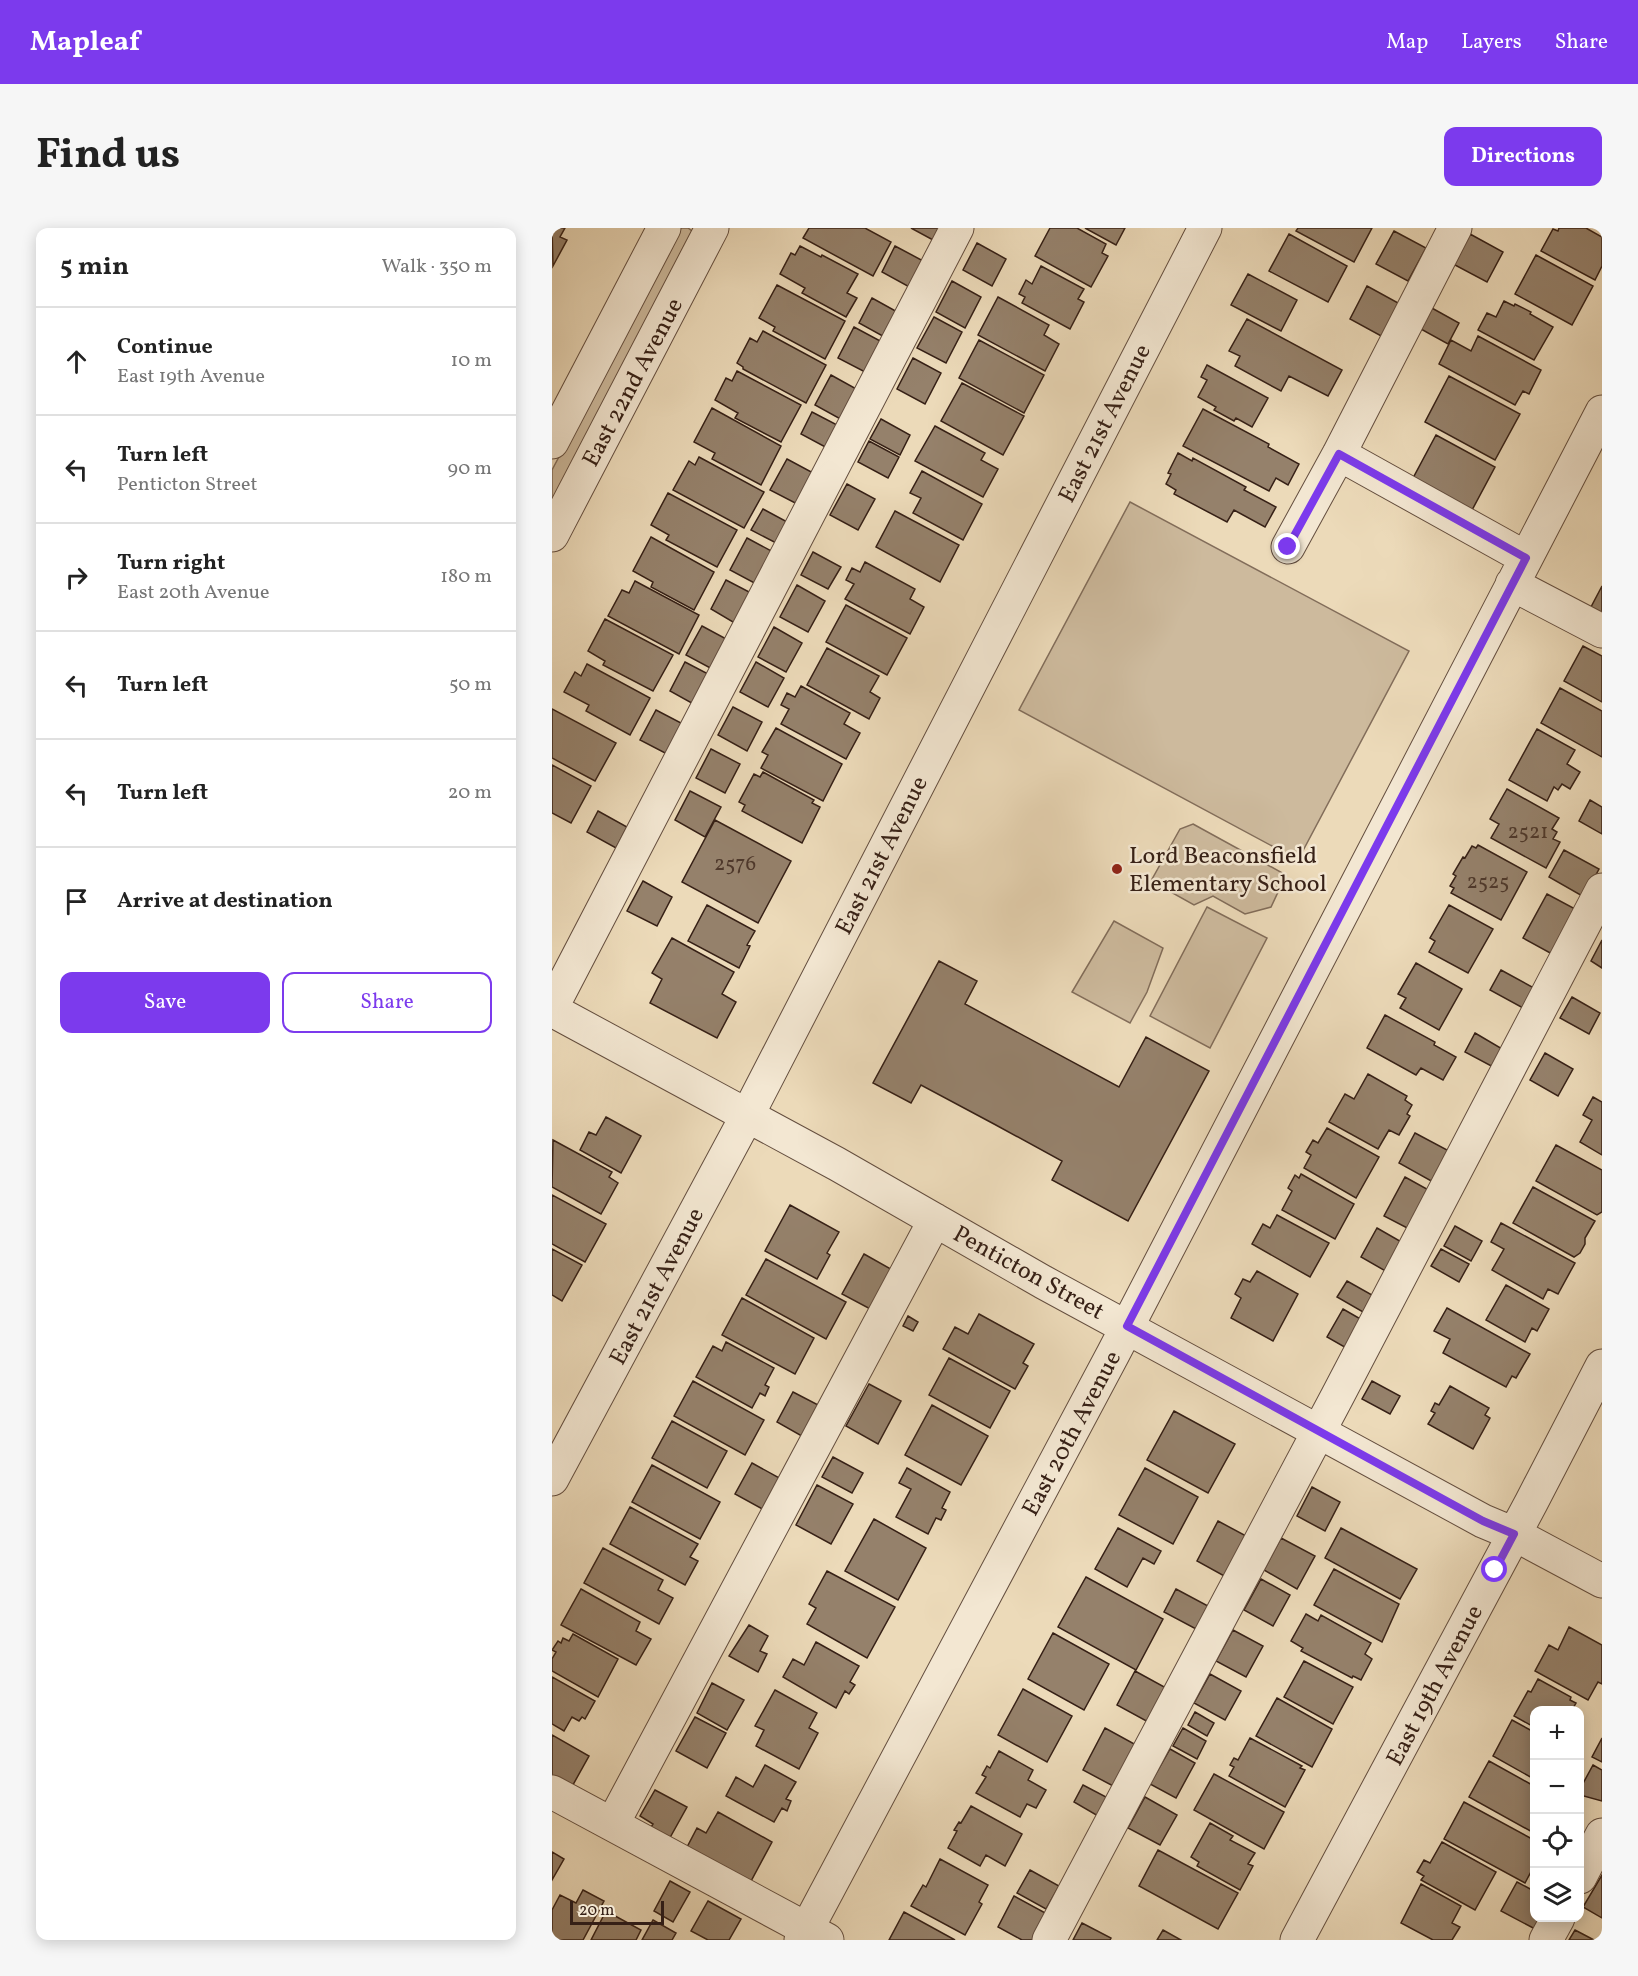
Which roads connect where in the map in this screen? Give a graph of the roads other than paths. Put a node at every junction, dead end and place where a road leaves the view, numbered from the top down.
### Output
1 (664, 228) edge
2 (712, 228) edge
3 (957, 228) edge
4 (1205, 228) edge
5 (1455, 228) edge
6 (1602, 412) edge
7 (552, 442) edge
8 (1339, 454) junction
9 (552, 535) edge
10 (1288, 547) dead end
11 (1519, 571) junction
12 (1602, 631) edge
13 (1602, 890) edge
14 (552, 1009) edge
15 (747, 1116) junction
16 (935, 1220) junction
17 (1127, 1326) junction
18 (1602, 1365) edge
19 (1319, 1432) junction
20 (552, 1479) edge
21 (1514, 1534) junction
22 (1602, 1581) edge
23 (552, 1792) edge
24 (613, 1823) junction
25 (1602, 1835) edge
26 (1584, 1869) edge
27 (1555, 1922) edge
28 (811, 1936) edge
29 (1049, 1940) edge
30 (1297, 1940) edge
31 (1546, 1940) edge

1 - 7 street, East 22nd Avenue
2 - 9 street, East 22nd Avenue
3 - 14 street
4 - 15 street, East 21st Avenue
5 - 8 street
6 - 11 street, East 20th Avenue
8 - 10 street
8 - 11 street
11 - 12 street
11 - 17 street, East 20th Avenue
13 - 19 street
14 - 15 street, Penticton Street
15 - 16 street, Penticton Street
15 - 20 street, East 21st Avenue
16 - 17 street, Penticton Street
16 - 24 street
17 - 19 street, Penticton Street
17 - 28 street, East 20th Avenue
18 - 21 street, East 19th Avenue
19 - 21 street, Penticton Street
19 - 29 street
21 - 22 street, Penticton Street
21 - 30 street, East 19th Avenue
23 - 24 street
24 - 28 street
25 - 26 street
27 - 31 street

